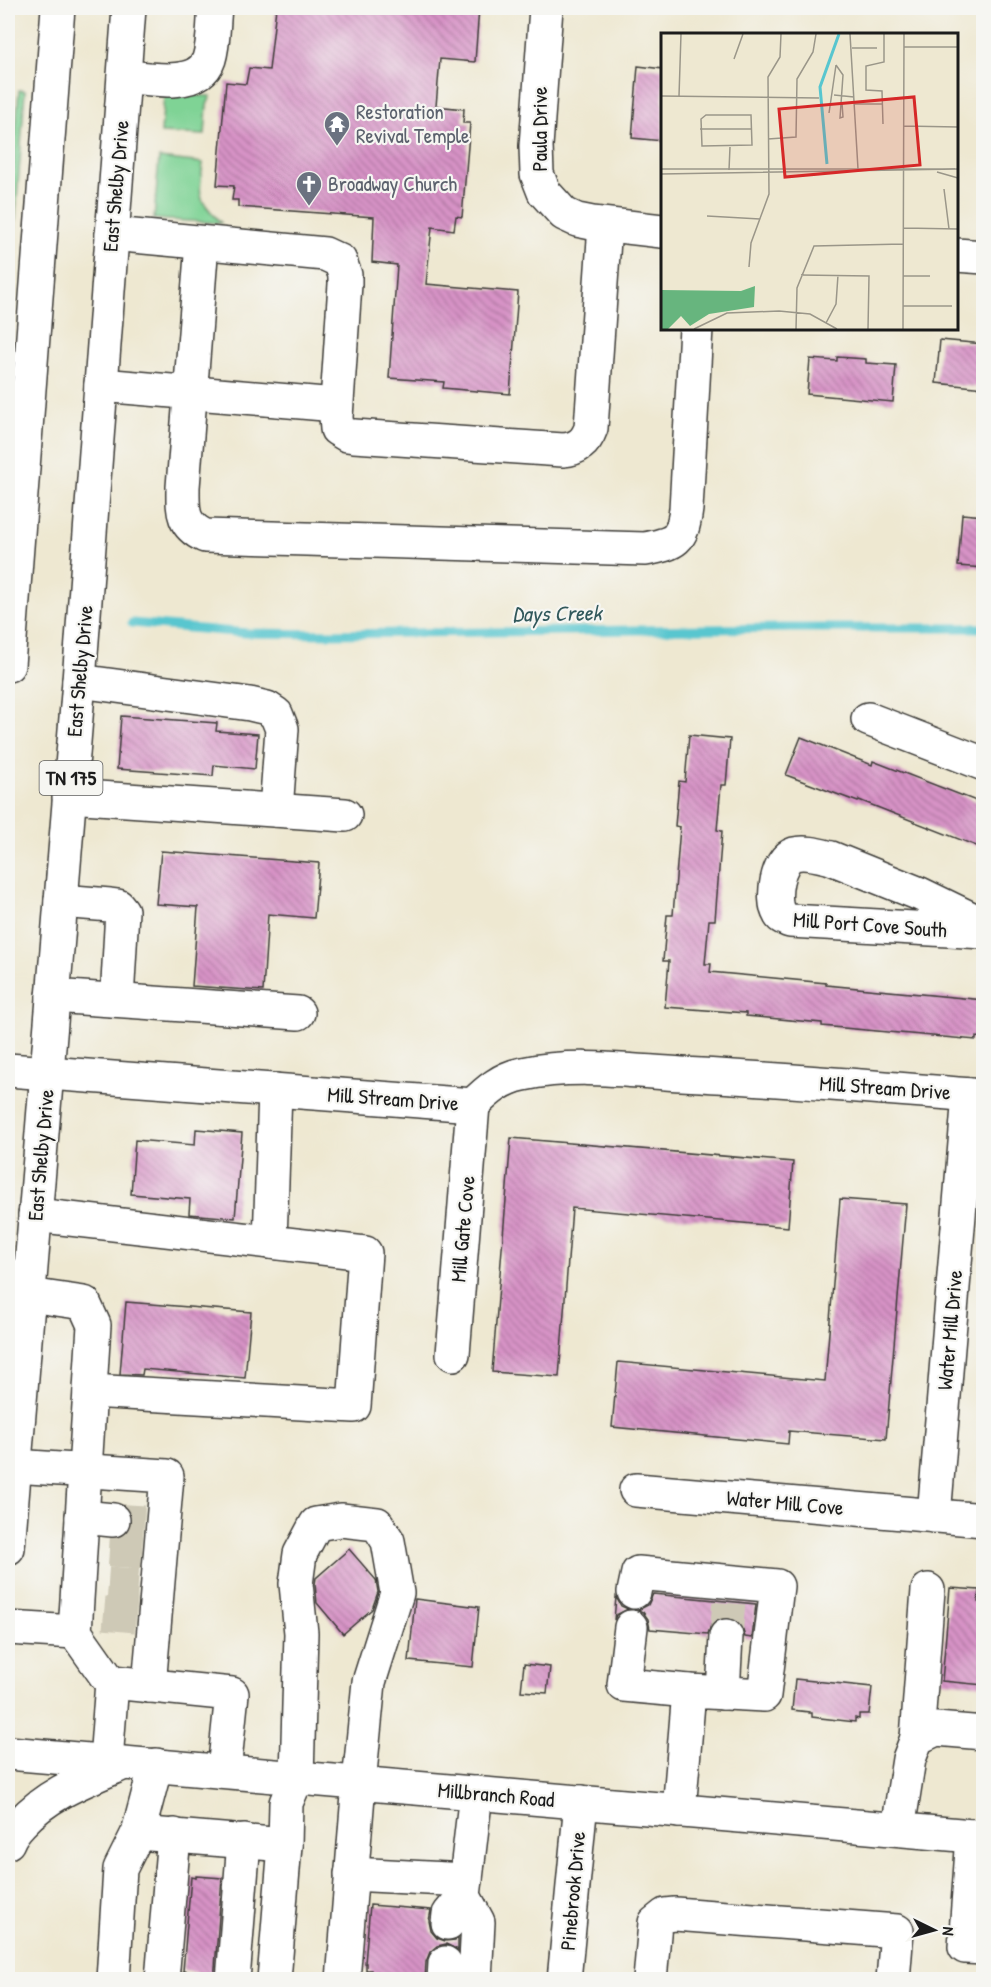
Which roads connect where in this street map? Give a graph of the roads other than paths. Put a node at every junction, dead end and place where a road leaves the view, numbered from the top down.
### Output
1 (58, 8) edge
2 (129, 8) edge
3 (215, 8) edge
4 (546, 8) edge
5 (124, 76) junction
6 (605, 225) junction
7 (661, 231) edge
8 (112, 234) junction
9 (202, 243) junction
10 (958, 255) edge
11 (984, 257) edge
12 (696, 330) edge
13 (101, 385) junction
14 (190, 392) junction
15 (336, 405) junction
16 (8, 665) edge
17 (79, 681) junction
18 (868, 719) dead end
19 (984, 764) edge
20 (69, 796) junction
21 (276, 810) junction
22 (345, 815) dead end
23 (60, 901) junction
24 (984, 925) edge
25 (984, 932) edge
26 (53, 996) junction
27 (117, 1000) junction
28 (298, 1013) dead end
29 (8, 1070) edge
30 (47, 1073) junction
31 (275, 1090) junction
32 (976, 1095) edge
33 (473, 1105) junction
34 (35, 1215) junction
35 (270, 1242) junction
36 (29, 1295) junction
37 (453, 1354) dead end
38 (90, 1391) junction
39 (15, 1466) junction
40 (86, 1471) junction
41 (636, 1490) dead end
42 (934, 1516) junction
43 (984, 1520) edge
44 (124, 1536) junction
45 (8, 1548) edge
46 (928, 1590) dead end
47 (634, 1592) dead end
48 (114, 1603) junction
49 (631, 1627) dead end
50 (8, 1629) edge
51 (726, 1636) tunnel mouth
52 (112, 1682) junction
53 (149, 1686) junction
54 (689, 1691) junction
55 (723, 1693) junction
56 (984, 1732) edge
57 (917, 1738) junction
58 (8, 1753) edge
59 (129, 1763) junction
60 (224, 1771) junction
61 (297, 1777) junction
62 (358, 1783) junction
63 (476, 1793) junction
64 (581, 1802) junction
65 (679, 1810) junction
66 (898, 1829) junction
67 (138, 1833) junction
68 (174, 1836) junction
69 (978, 1836) edge
70 (244, 1841) junction
71 (8, 1842) edge
72 (285, 1845) junction
73 (351, 1874) junction
74 (465, 1888) junction
75 (448, 1923) dead end
76 (984, 1948) edge
77 (163, 1979) edge
78 (113, 1980) edge
79 (233, 1980) edge
80 (274, 1980) edge
81 (343, 1980) edge
82 (474, 1980) edge
83 (564, 1980) edge
84 (650, 1980) edge
85 (893, 1980) edge

1 - 16 main road
2 - 5 main road, East Shelby Drive / TN 175
3 - 5 main road
4 - 6 main road, Paula Drive
5 - 8 main road, East Shelby Drive / TN 175
6 - 7 main road, Paula Drive
6 - 15 main road
8 - 9 main road
8 - 13 main road, East Shelby Drive / TN 175
9 - 14 main road
9 - 15 main road
10 - 11 main road
12 - 14 main road
13 - 14 main road
13 - 17 main road, East Shelby Drive / TN 175
14 - 15 main road
17 - 20 main road, East Shelby Drive / TN 175
17 - 21 main road
18 - 19 main road
20 - 21 main road
20 - 23 main road, East Shelby Drive / TN 175
21 - 22 main road
23 - 26 main road, East Shelby Drive / TN 175
23 - 27 main road
24 - 25 main road, Mill Port Cove South
26 - 27 main road
26 - 30 main road, East Shelby Drive / TN 175
27 - 28 main road
29 - 30 main road, Mill Stream Drive
30 - 31 main road, Mill Stream Drive
30 - 34 main road, East Shelby Drive / TN 175
31 - 33 main road, Mill Stream Drive
31 - 35 main road
32 - 33 main road, Mill Stream Drive
32 - 42 main road, Water Mill Drive
33 - 37 main road, Mill Gate Cove
34 - 35 main road
34 - 36 main road, East Shelby Drive / TN 175
35 - 38 main road
36 - 38 main road
36 - 39 main road, East Shelby Drive / TN 175
38 - 40 main road
39 - 40 main road
39 - 45 main road, East Shelby Drive / TN 175
40 - 44 main road
40 - 44 main road
41 - 42 main road, Water Mill Cove
42 - 43 main road
44 - 48 main road
44 - 48 main road
46 - 57 main road
47 - 55 main road
48 - 50 main road
48 - 52 main road
48 - 53 main road
49 - 54 main road
51 - 55 main road
52 - 53 main road
52 - 59 main road
53 - 60 main road
54 - 55 main road
54 - 65 main road
56 - 57 main road
57 - 66 main road
58 - 59 main road, Millbranch Road
59 - 60 main road, Millbranch Road
59 - 67 main road
59 - 71 main road
60 - 61 main road, Millbranch Road
61 - 62 main road, Millbranch Road
61 - 62 main road
61 - 72 main road
62 - 63 main road, Millbranch Road
62 - 73 main road
63 - 64 main road, Millbranch Road
63 - 74 main road
64 - 65 main road, Millbranch Road
64 - 83 main road, Pinebrook Drive
65 - 66 main road, Millbranch Road
66 - 69 main road, Millbranch Road
67 - 68 main road
67 - 78 main road
68 - 70 main road
68 - 77 main road
69 - 76 main road
70 - 72 main road
70 - 79 main road
72 - 80 main road
73 - 74 main road
73 - 81 main road
74 - 75 main road
74 - 82 main road
84 - 85 main road

